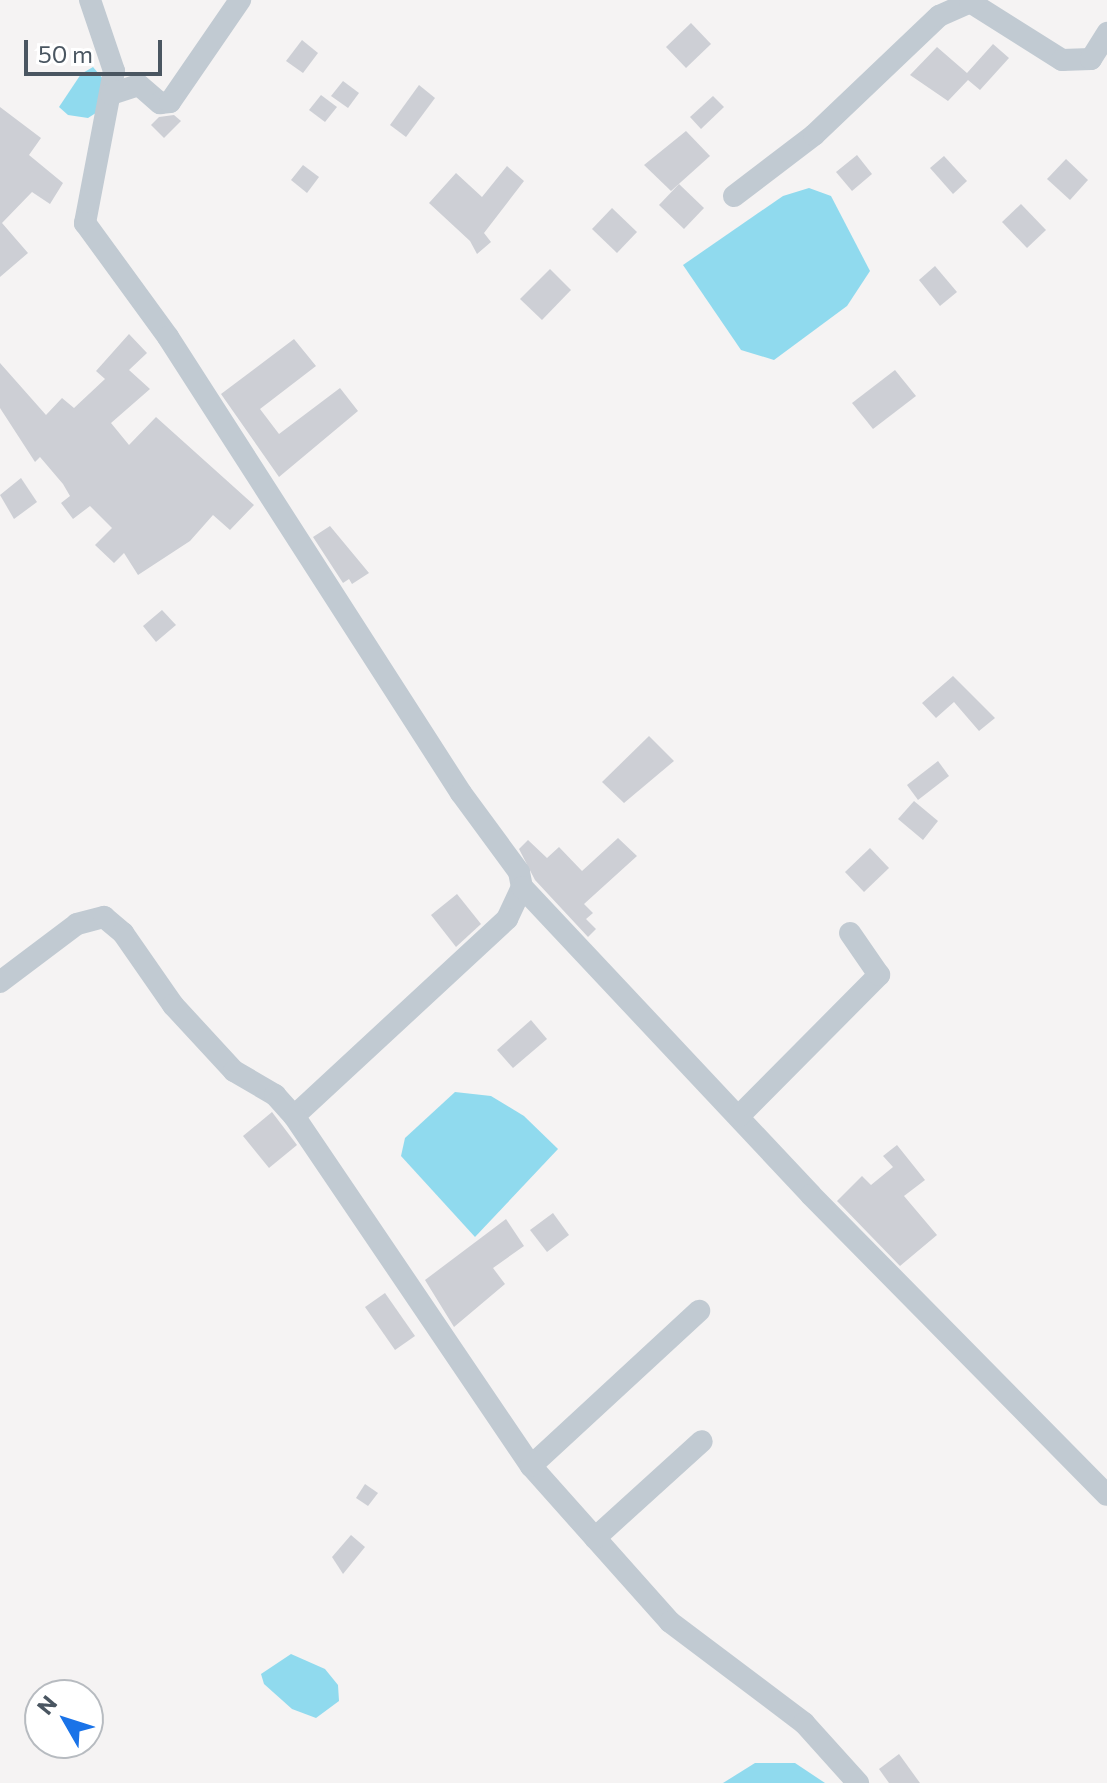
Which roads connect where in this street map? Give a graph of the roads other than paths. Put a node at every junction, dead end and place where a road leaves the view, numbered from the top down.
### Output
1 (90, 0) edge
2 (240, 0) edge
3 (1107, 33) edge
4 (111, 94) junction
5 (734, 196) dead end
6 (522, 887) junction
7 (850, 933) dead end
8 (0, 982) edge
9 (294, 1116) junction
10 (739, 1116) junction
11 (699, 1311) dead end
12 (702, 1441) dead end
13 (531, 1466) junction
14 (1107, 1495) edge
15 (595, 1538) junction
16 (858, 1783) edge

1 - 4 street
2 - 4 street
3 - 5 street
4 - 6 street
6 - 9 street
6 - 10 street
7 - 10 street
8 - 9 street
9 - 13 street
10 - 14 street
11 - 13 street
12 - 15 street
13 - 15 street
15 - 16 street

